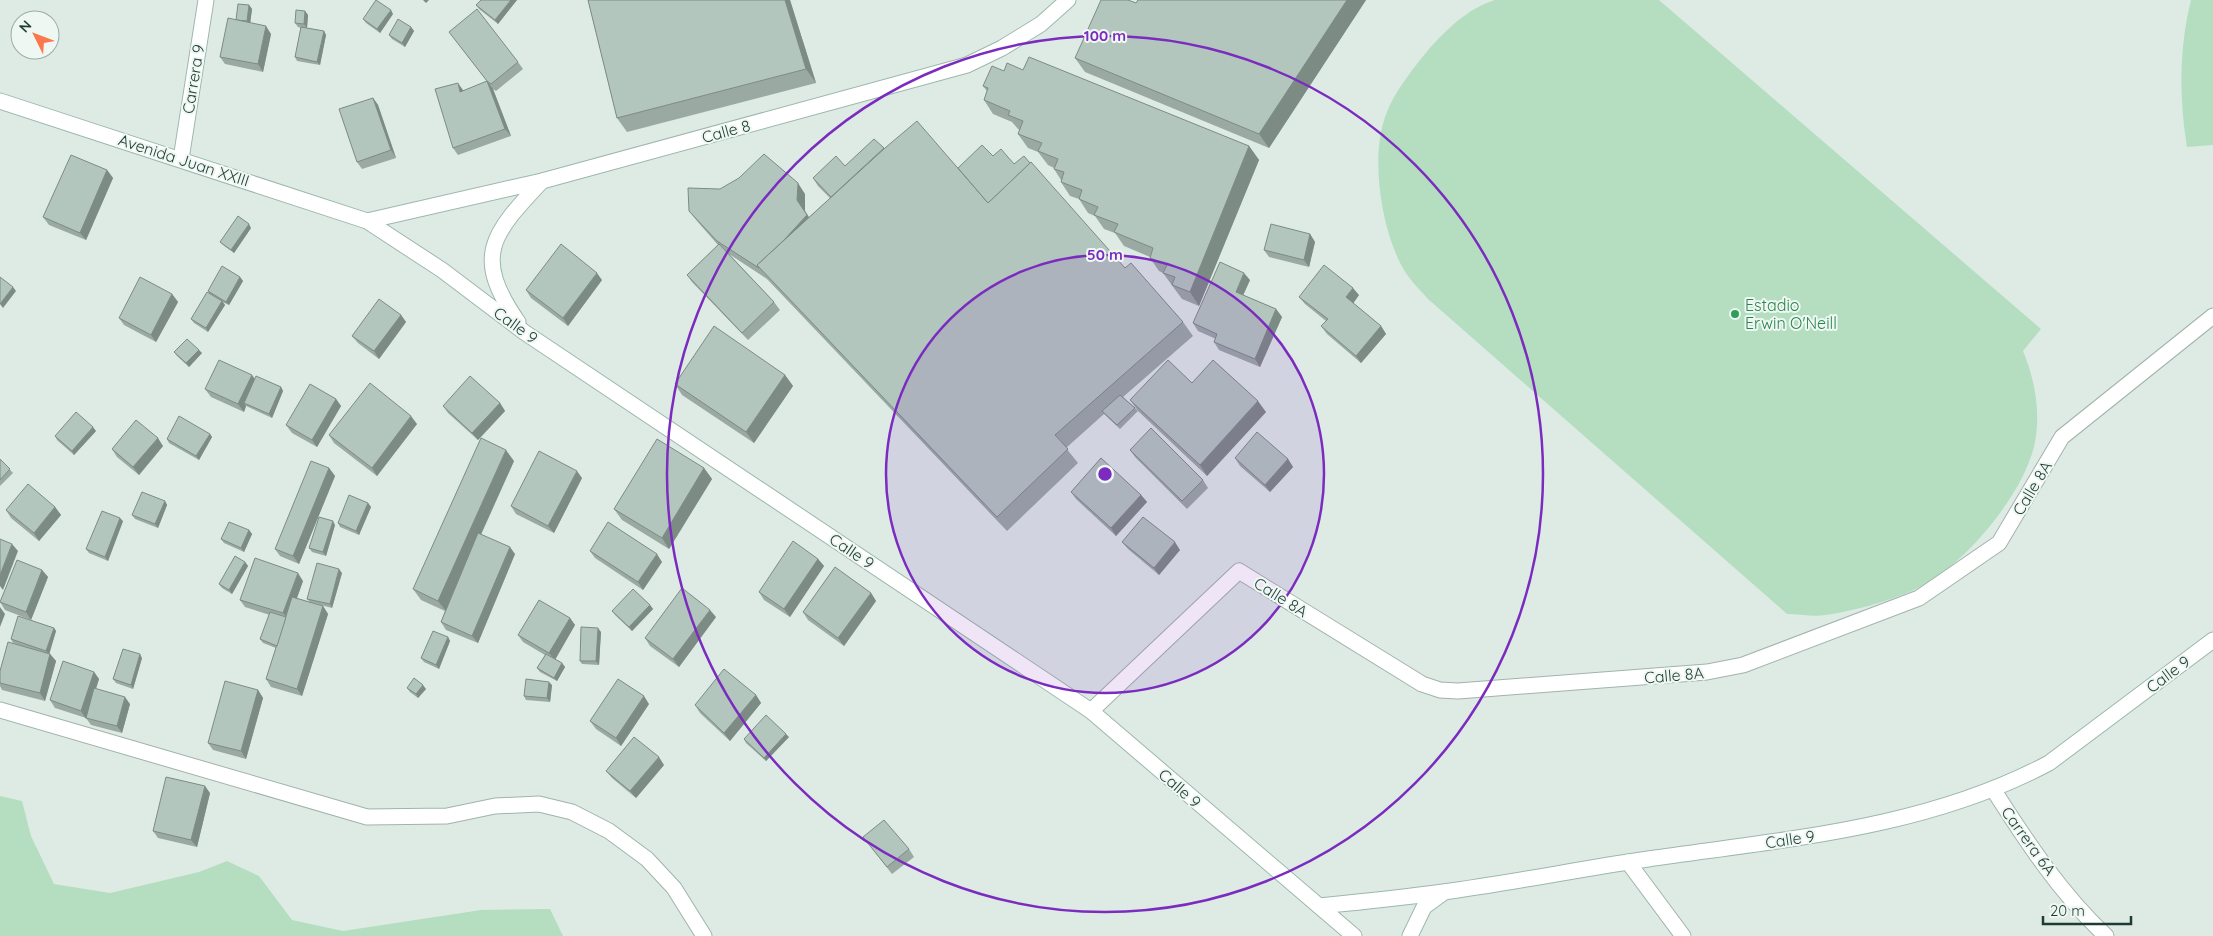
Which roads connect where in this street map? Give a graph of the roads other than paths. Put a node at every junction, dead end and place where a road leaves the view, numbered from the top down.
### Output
1 (206, 0) edge
2 (1068, 0) edge
3 (0, 101) edge
4 (181, 159) junction
5 (542, 181) junction
6 (367, 221) junction
7 (2213, 316) edge
8 (524, 332) junction
9 (2213, 640) edge
10 (0, 710) edge
11 (1091, 711) junction
12 (1993, 789) junction
13 (1628, 862) junction
14 (1444, 892) junction
15 (1319, 906) junction
16 (704, 936) edge
17 (1354, 936) edge
18 (1410, 936) edge
19 (1683, 936) edge
20 (2106, 936) edge

1 - 4 street, Carrera 9
2 - 5 street, Calle 8
3 - 4 street, Avenida Juan XXIII
4 - 6 street, Avenida Juan XXIII
5 - 6 street, Calle 8
5 - 8 street
6 - 8 street, Calle 9
7 - 11 street, Calle 8A
8 - 11 street, Calle 9
9 - 12 street, Calle 9
10 - 16 street
11 - 15 street, Calle 9
12 - 13 street, Calle 9
12 - 20 street, Carrera 6A
13 - 14 street, Calle 9
13 - 19 street
14 - 15 street, Calle 9
14 - 18 street
15 - 17 street, Calle 9

